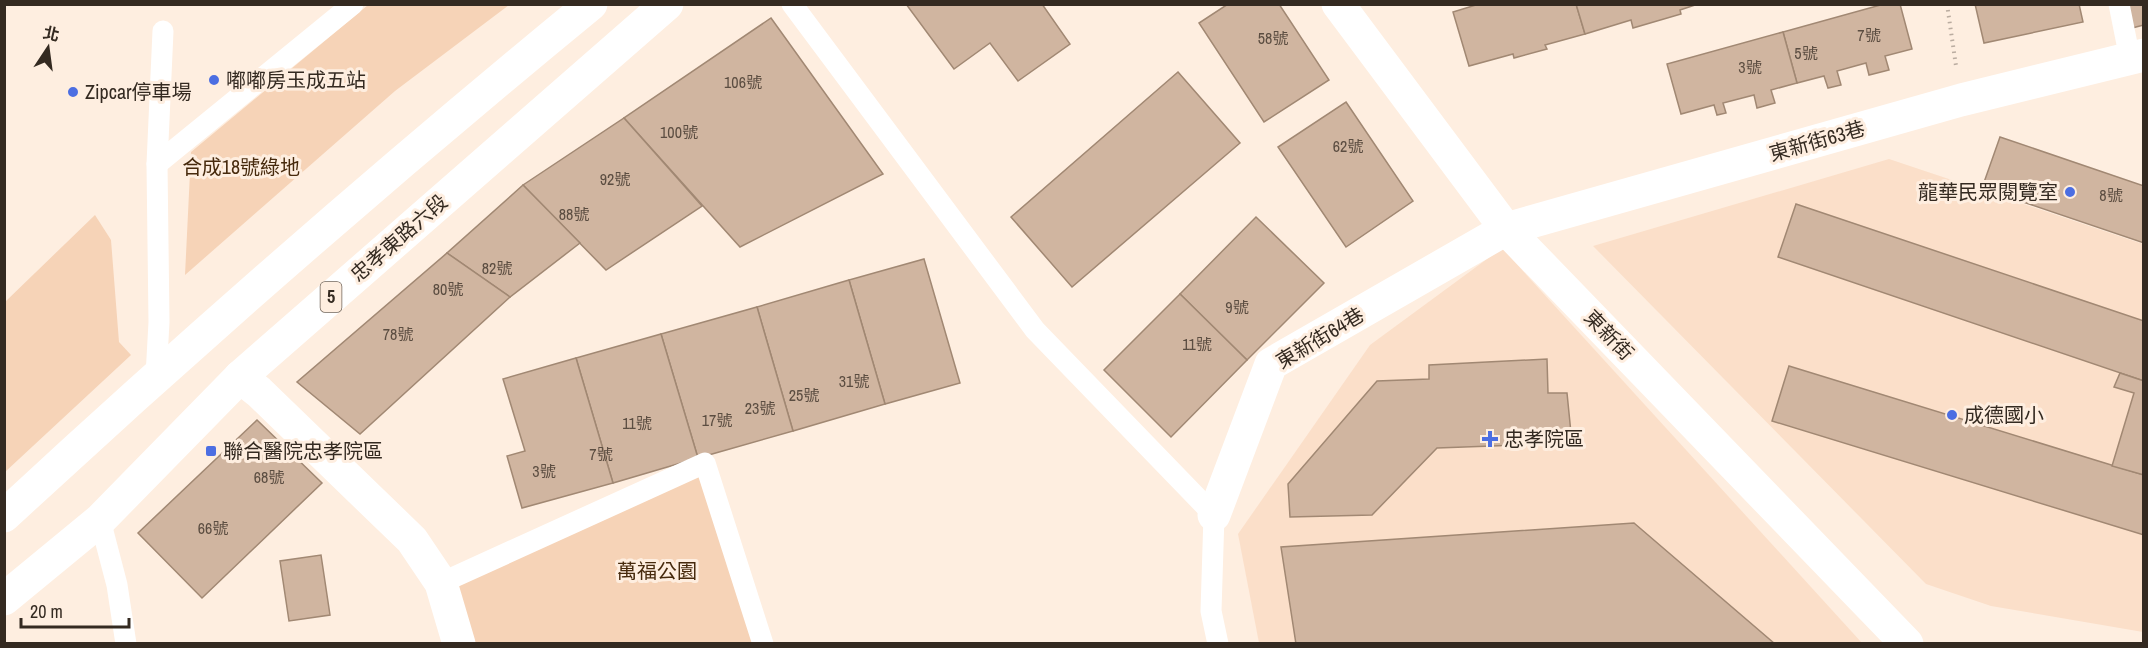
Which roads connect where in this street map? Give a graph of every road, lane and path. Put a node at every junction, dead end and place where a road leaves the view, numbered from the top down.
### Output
1 (353, 4) edge
2 (591, 4) edge
3 (667, 4) edge
4 (792, 4) edge
5 (1338, 4) edge
6 (1947, 4) edge
7 (2119, 4) edge
8 (163, 31) dead end
9 (2137, 57) edge
10 (1961, 100) junction
11 (157, 164) junction
12 (1506, 229) junction
13 (156, 376) junction
14 (240, 377) junction
15 (1214, 515) junction
16 (4, 516) edge
17 (100, 520) junction
18 (441, 583) junction
19 (4, 599) edge
20 (126, 644) edge
21 (459, 644) edge
22 (763, 644) edge
23 (1218, 644) edge
24 (1907, 644) edge

1 - 11 lane
2 - 13 street
3 - 14 street, 忠孝東路六段 / 5
4 - 15 lane
5 - 12 street, 東新街
6 - 10 path
7 - 9 lane
8 - 11 lane
9 - 10 street, 東新街63巷
10 - 12 street, 東新街63巷
11 - 13 lane
12 - 15 street, 東新街64巷
12 - 24 street, 東新街
13 - 16 street
14 - 17 street, 忠孝東路六段 / 5
14 - 18 street
15 - 23 lane
17 - 19 street, 忠孝東路六段 / 5
17 - 20 lane
18 - 21 street
18 - 22 lane

